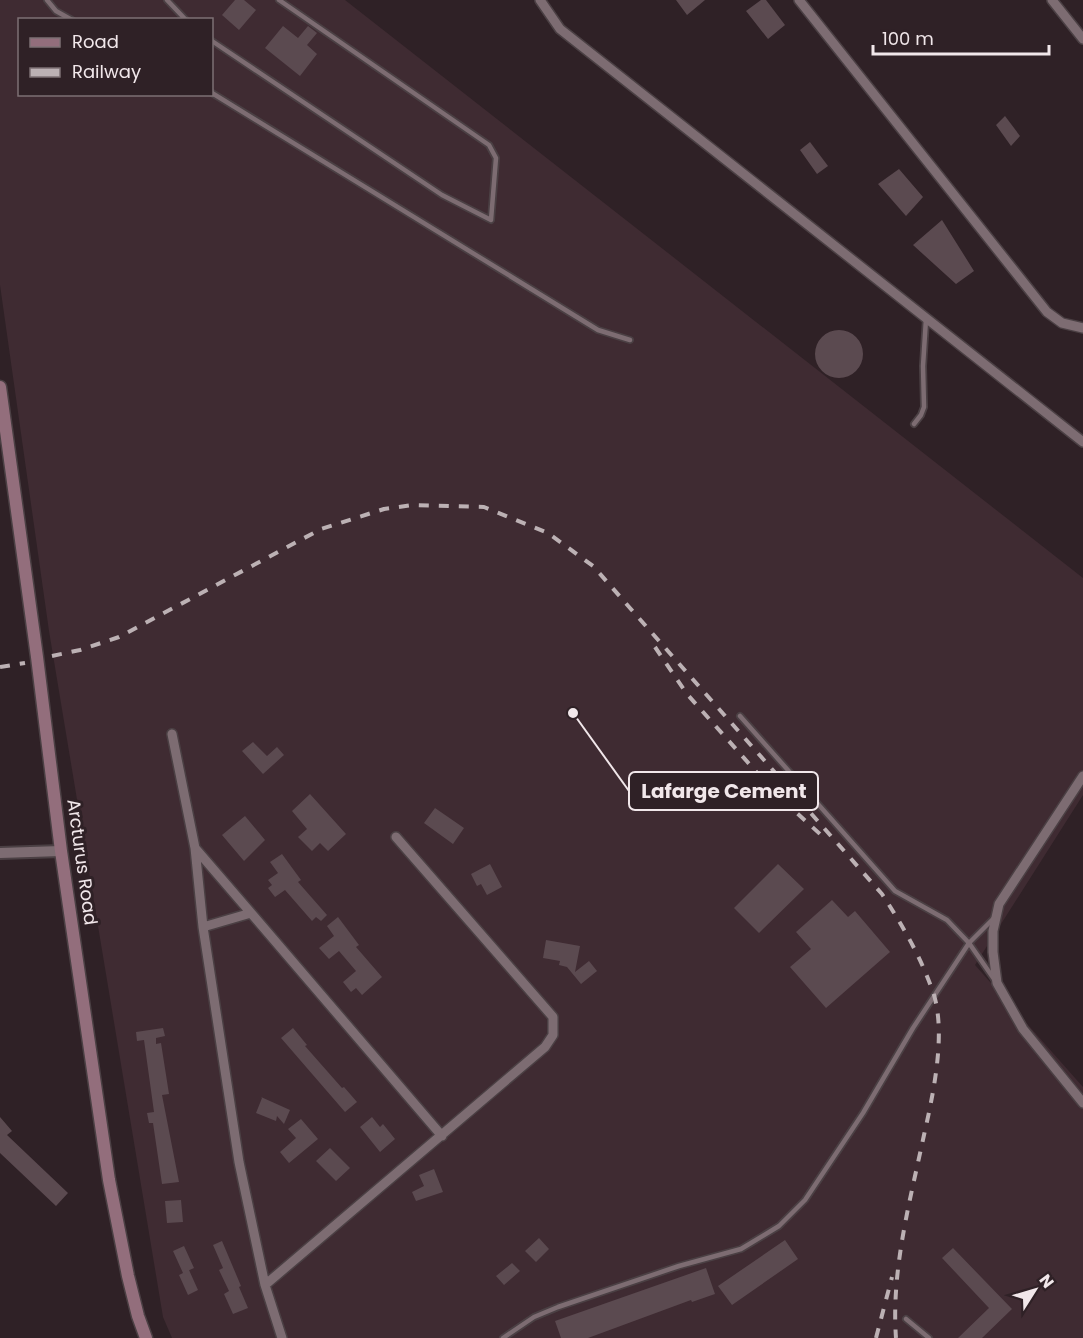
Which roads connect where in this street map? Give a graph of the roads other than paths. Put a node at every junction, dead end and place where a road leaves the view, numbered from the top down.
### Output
1 (47, 0) edge
2 (166, 0) edge
3 (279, 0) edge
4 (540, 0) edge
5 (799, 0) edge
6 (1052, 0) edge
7 (68, 18) edge
8 (184, 18) edge
9 (1083, 39) edge
10 (213, 42) edge
11 (213, 94) edge
12 (926, 319) junction
13 (1083, 328) edge
14 (630, 340) dead end
15 (0, 387) edge
16 (914, 424) dead end
17 (1083, 442) edge
18 (740, 716) dead end
19 (172, 734) dead end
20 (1083, 776) edge
21 (396, 837) dead end
22 (195, 849) junction
23 (60, 852) junction
24 (0, 853) edge
25 (251, 913) junction
26 (997, 915) junction
27 (203, 927) junction
28 (969, 943) junction
29 (997, 983) junction
30 (1083, 1102) edge
31 (442, 1136) junction
32 (265, 1285) junction
33 (906, 1319) dead end
34 (146, 1338) edge
35 (282, 1338) edge
36 (503, 1338) edge
37 (929, 1338) edge

1 - 7 lane
2 - 8 lane
3 - 10 lane
4 - 12 street
5 - 13 street
6 - 9 street
11 - 14 lane
12 - 16 lane
12 - 17 street
15 - 23 main road, Arcturus Road
18 - 28 lane
19 - 22 street
20 - 26 street
21 - 31 street
22 - 25 street
22 - 27 street
23 - 24 street
23 - 34 main road, Arcturus Road
25 - 27 street
25 - 31 street
26 - 28 lane
26 - 29 street
27 - 32 street
28 - 29 lane
28 - 36 lane
29 - 30 street
31 - 32 street
32 - 35 street
33 - 37 lane

